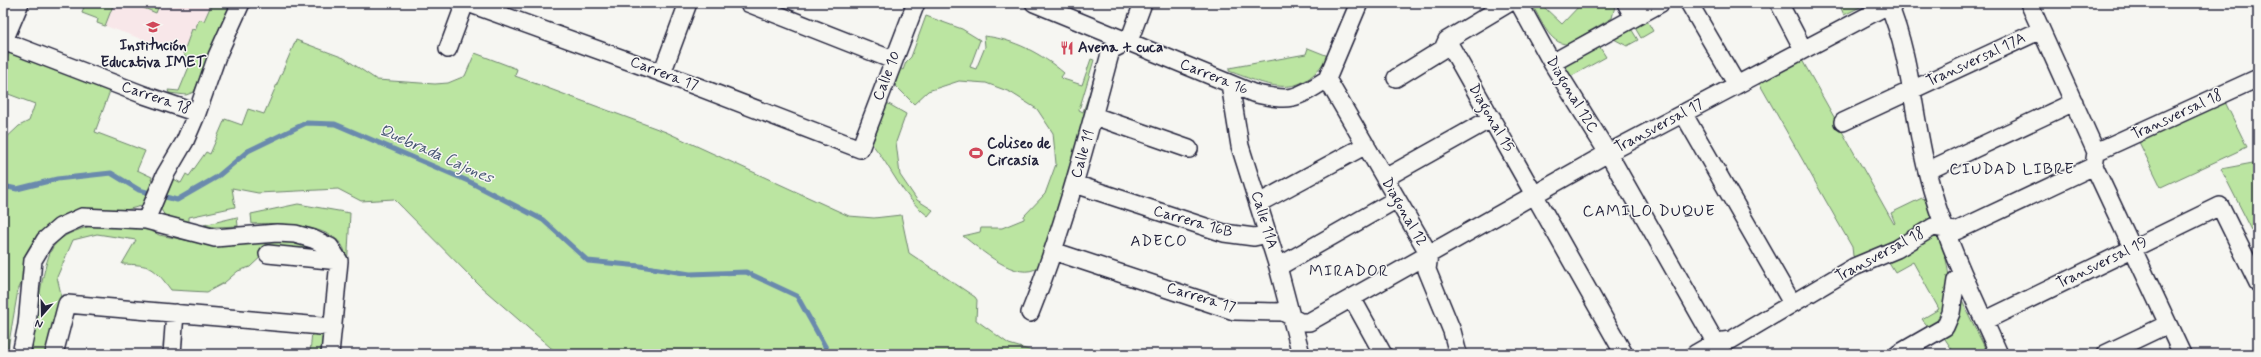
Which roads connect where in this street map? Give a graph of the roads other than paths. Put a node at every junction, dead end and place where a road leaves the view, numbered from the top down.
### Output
1 (20, 3) edge
2 (241, 3) edge
3 (466, 3) edge
4 (688, 3) edge
5 (748, 3) edge
6 (916, 3) edge
7 (1034, 3) edge
8 (1143, 3) edge
9 (1359, 3) edge
10 (1509, 3) edge
11 (1519, 3) edge
12 (1626, 3) edge
13 (1661, 3) edge
14 (1690, 3) edge
15 (1779, 3) edge
16 (1889, 3) edge
17 (2029, 3) edge
18 (1634, 18) junction
19 (2041, 30) junction
20 (1447, 40) junction
21 (3, 41) edge
22 (1129, 41) junction
23 (448, 48) dead end
24 (1803, 49) junction
25 (893, 60) junction
26 (1552, 63) junction
27 (662, 73) junction
28 (1327, 78) junction
29 (1396, 78) dead end
30 (2258, 78) edge
31 (1230, 84) junction
32 (1737, 85) junction
33 (1912, 89) junction
34 (2074, 102) junction
35 (197, 113) junction
36 (1683, 114) junction
37 (1094, 116) junction
38 (1492, 118) junction
39 (1843, 122) dead end
40 (1366, 145) junction
41 (860, 149) joint
42 (1189, 149) dead end
43 (1608, 153) junction
44 (2095, 159) junction
45 (1927, 171) junction
46 (1385, 178) junction
47 (1075, 184) junction
48 (1535, 196) junction
49 (1397, 199) junction
50 (1259, 203) junction
51 (148, 214) junction
52 (1944, 228) junction
53 (1268, 234) junction
54 (2132, 248) junction
55 (1053, 251) junction
56 (268, 254) dead end
57 (1429, 254) junction
58 (339, 261) junction
59 (1278, 267) junction
60 (1962, 276) junction
61 (2258, 283) edge
62 (1352, 298) junction
63 (1792, 303) junction
64 (1030, 313) dead end
65 (175, 314) junction
66 (1292, 318) junction
67 (1984, 321) junction
68 (2168, 324) junction
69 (333, 327) junction
70 (1719, 348) edge
71 (21, 354) edge
72 (54, 354) edge
73 (172, 354) edge
74 (330, 354) edge
75 (1302, 354) edge
76 (1383, 354) edge
77 (1458, 354) edge
78 (1624, 354) edge
79 (1695, 354) edge
80 (1898, 354) edge
81 (1999, 354) edge
82 (2105, 354) edge
83 (2182, 354) edge

1 - 21 street
2 - 35 street
3 - 23 street
3 - 27 street, Carrera 17
4 - 27 street
5 - 25 street
6 - 25 street, Calle 10
7 - 22 street, Carrera 16
8 - 22 street
9 - 28 street
10 - 20 street
11 - 26 street, Diagonal 12C
12 - 18 street
13 - 18 street
14 - 32 street
15 - 24 street
16 - 24 street, Transversal 17
16 - 33 street
17 - 19 street
18 - 26 street
19 - 33 street, Transversal 17A
19 - 34 street
20 - 29 street
20 - 38 street, Diagonal 15
21 - 35 street, Carrera 18
22 - 31 street, Carrera 16
22 - 37 street, Calle 11
24 - 32 street, Transversal 17
25 - 41 street, Calle 10
26 - 43 street, Diagonal 12C
27 - 41 street, Carrera 17
28 - 31 street, Carrera 16
28 - 40 street, Diagonal 12
30 - 44 street, Transversal 18
31 - 50 street, Calle 11A
32 - 36 street, Transversal 17
33 - 39 street
33 - 45 street
34 - 44 street
34 - 45 street
35 - 51 street
36 - 43 street, Transversal 17
36 - 63 street
37 - 42 street
37 - 47 street, Calle 11
38 - 46 street
38 - 48 street, Diagonal 15
40 - 46 street, Diagonal 12
40 - 50 street
43 - 48 street, Transversal 17
43 - 70 street, Diagonal 12C
44 - 52 street, Transversal 18
44 - 54 street
45 - 52 street
46 - 49 street, Diagonal 12
47 - 53 street, Carrera 16B
47 - 55 street, Calle 11
48 - 57 street, Transversal 17
48 - 78 street, Diagonal 15
49 - 57 street, Diagonal 12
49 - 59 street
50 - 53 street, Calle 11A
51 - 58 street
51 - 71 street
52 - 60 street
52 - 63 street, Transversal 18
53 - 59 street, Calle 11A
54 - 61 street, Transversal 19
54 - 67 street, Transversal 19
54 - 68 street
55 - 64 street, Calle 11
55 - 66 street, Carrera 17
56 - 58 street
57 - 62 street, Carrera 17
57 - 77 street, Diagonal 12
58 - 69 street
59 - 66 street, Calle 11A
60 - 67 street
60 - 80 street
62 - 66 street, Carrera 17
62 - 76 street
63 - 70 street, Transversal 18
65 - 69 street
65 - 72 street
65 - 73 street
66 - 75 street, Calle 11A
67 - 81 street
68 - 82 street
68 - 83 street
69 - 74 street
70 - 79 street, Transversal 18

